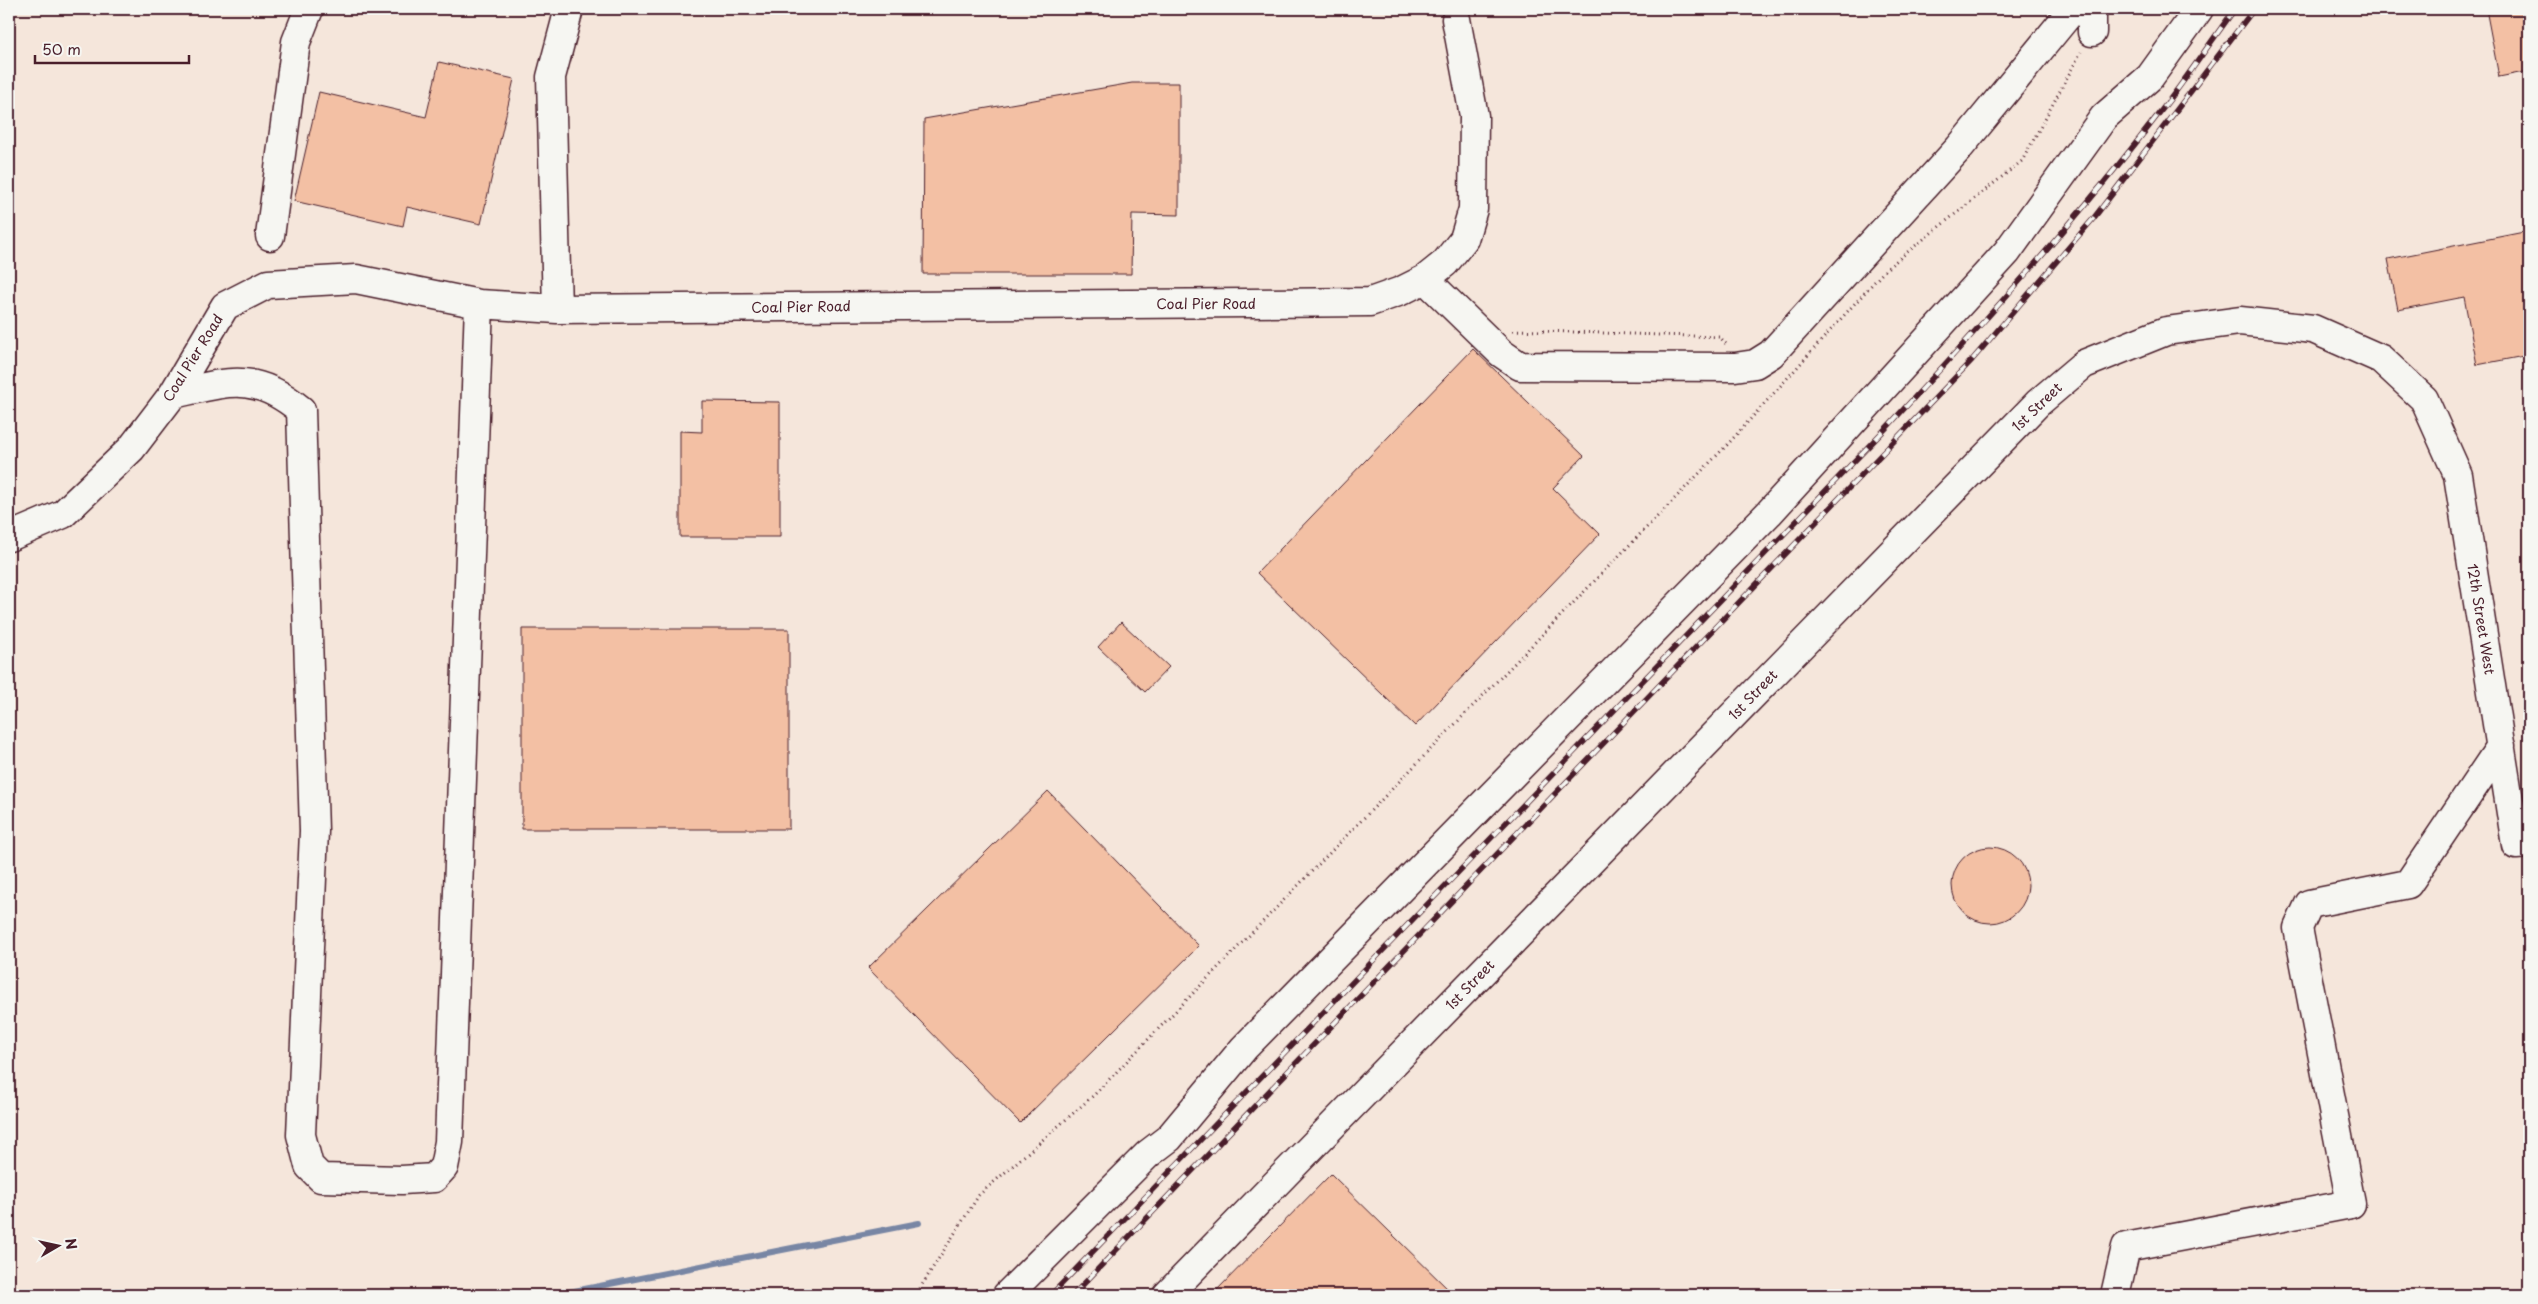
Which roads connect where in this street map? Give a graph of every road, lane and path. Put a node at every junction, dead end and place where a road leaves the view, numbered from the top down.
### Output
1 (309, 9) edge
2 (569, 9) edge
3 (2073, 9) edge
4 (2199, 9) edge
5 (1456, 19) dead end
6 (2092, 20) edge
7 (270, 236) dead end
8 (1425, 279) junction
9 (479, 304) junction
10 (557, 309) junction
11 (1506, 330) dead end
12 (1731, 350) dead end
13 (173, 394) junction
14 (2424, 399) joint
15 (9, 537) edge
16 (2501, 746) junction
17 (2522, 844) edge
18 (912, 1295) edge
19 (1007, 1295) edge
20 (1167, 1295) edge
21 (2115, 1295) edge

1 - 7 street
2 - 10 street
3 - 8 street
4 - 19 street
5 - 8 street, Coal Pier Road
6 - 18 path
8 - 10 street, Coal Pier Road
9 - 10 street, Coal Pier Road
9 - 13 street, Coal Pier Road
9 - 13 street
11 - 12 path
13 - 15 street, Coal Pier Road
14 - 16 street, 12th Street West
14 - 20 street, 1st Street
16 - 17 street, 12th Street West
16 - 21 street

